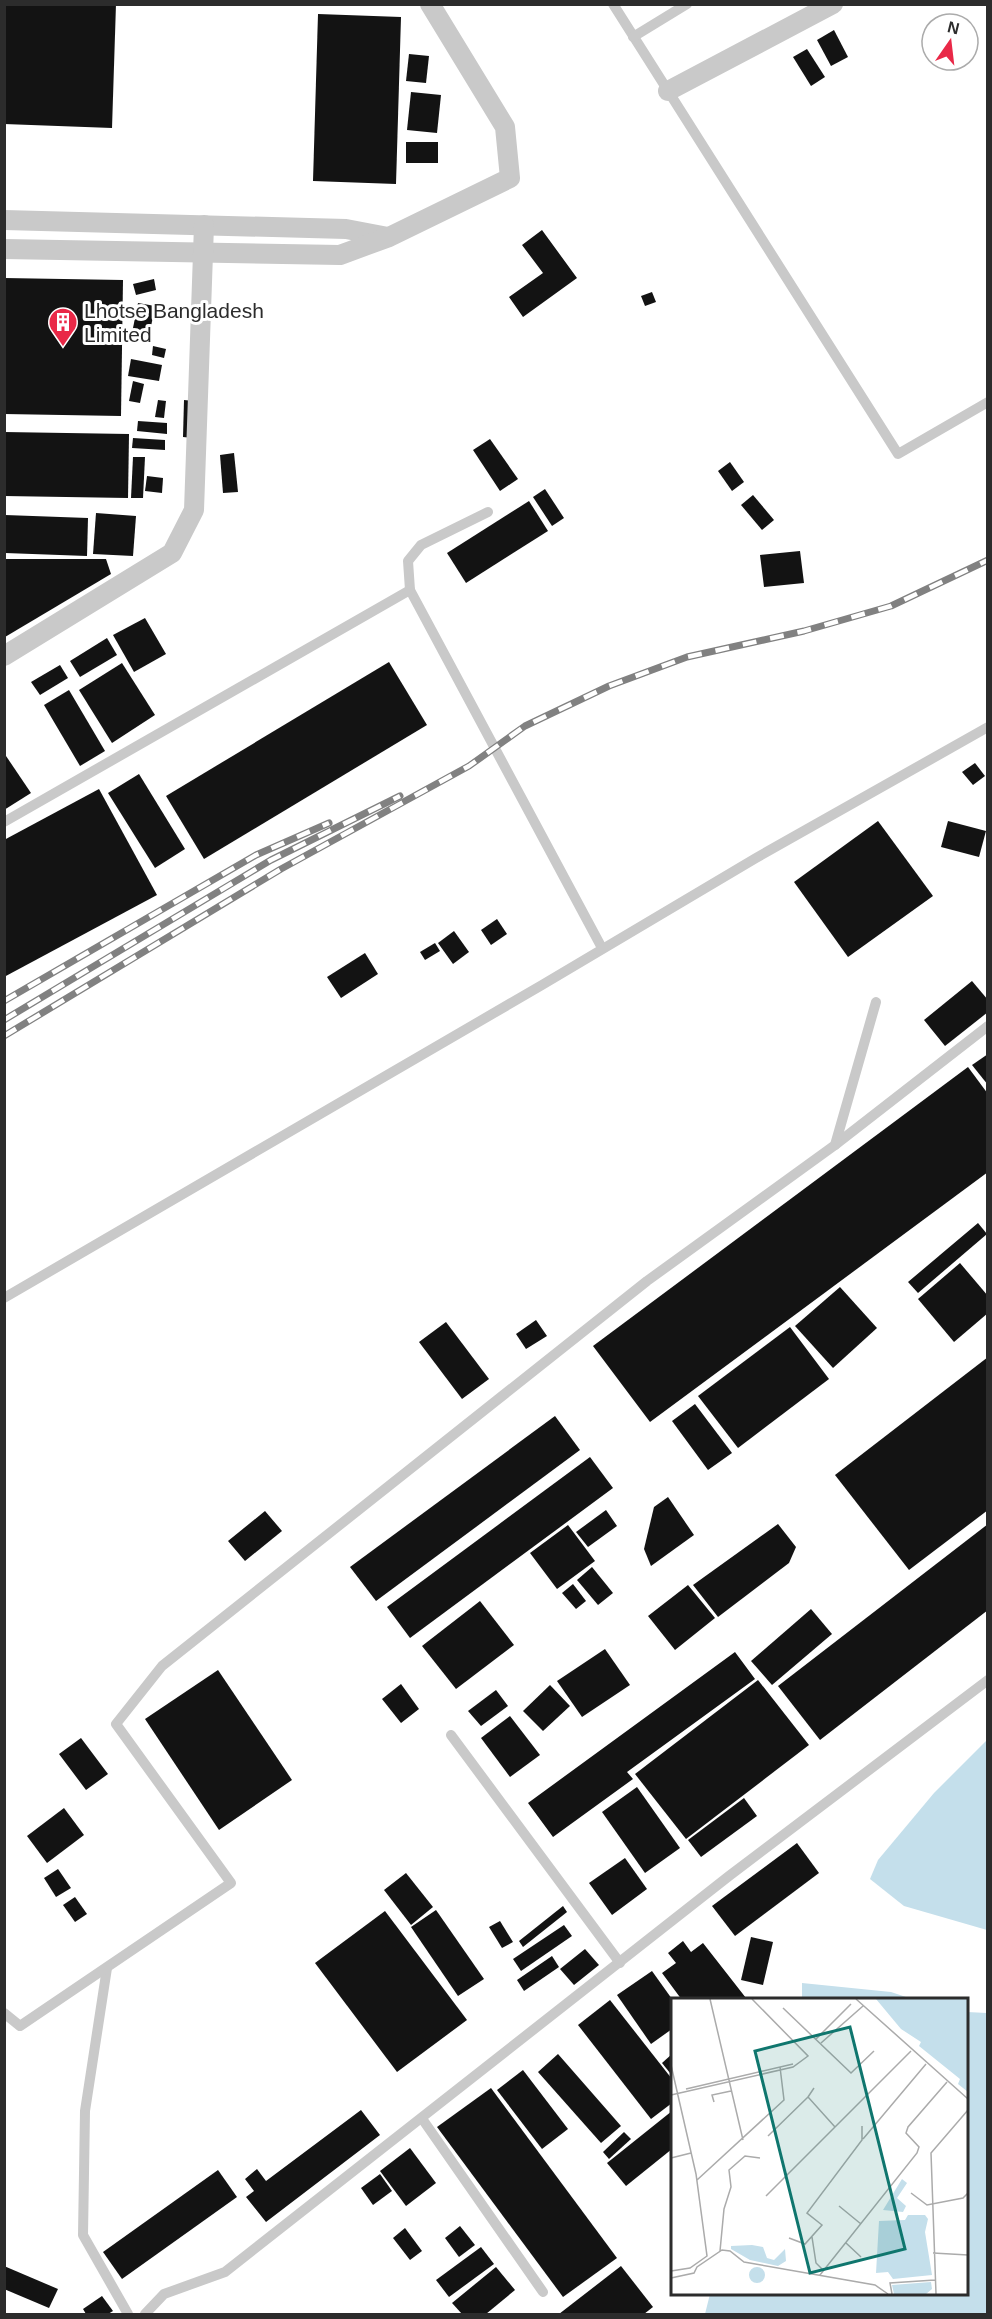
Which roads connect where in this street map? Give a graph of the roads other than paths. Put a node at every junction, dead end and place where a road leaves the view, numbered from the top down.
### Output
1 (430, 4) edge
2 (613, 4) edge
3 (687, 4) edge
4 (833, 4) edge
5 (633, 37) junction
6 (668, 91) junction
7 (4, 220) edge
8 (204, 225) junction
9 (389, 237) junction
10 (4, 249) edge
11 (204, 254) junction
12 (987, 402) edge
13 (488, 512) dead end
14 (410, 590) junction
15 (4, 656) edge
16 (987, 727) edge
17 (4, 822) edge
18 (602, 948) junction
19 (876, 1002) dead end
20 (987, 1026) edge
21 (835, 1145) junction
22 (4, 1298) edge
23 (987, 1680) edge
24 (451, 1736) dead end
25 (620, 1963) junction
26 (107, 1968) junction
27 (4, 2013) edge
28 (423, 2120) junction
29 (543, 2292) dead end
30 (128, 2314) edge
31 (144, 2314) edge

1 - 9 street
2 - 5 lane
3 - 5 lane
4 - 6 street
5 - 6 lane
6 - 12 lane
7 - 8 street
8 - 9 street
8 - 11 street
9 - 11 street
10 - 11 street
11 - 15 street
13 - 14 lane
14 - 17 lane
14 - 18 lane
16 - 18 lane
18 - 22 lane
19 - 21 lane
20 - 21 lane
21 - 26 lane
23 - 25 lane
24 - 25 lane
25 - 28 lane
26 - 27 lane
26 - 30 lane
28 - 29 lane
28 - 31 lane

